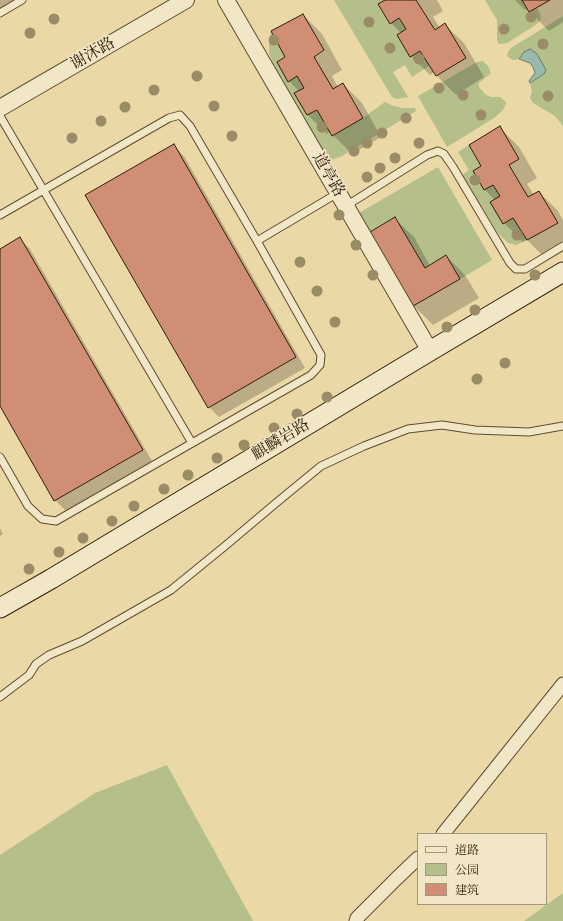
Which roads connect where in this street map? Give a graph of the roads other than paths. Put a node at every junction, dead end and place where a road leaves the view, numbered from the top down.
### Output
1 (22, 0) edge
2 (186, 0) edge
3 (226, 0) edge
4 (0, 13) edge
5 (0, 108) edge
6 (0, 116) edge
7 (43, 190) junction
8 (342, 199) junction
9 (0, 215) edge
10 (256, 241) junction
11 (563, 246) edge
12 (563, 272) edge
13 (430, 351) junction
14 (563, 426) edge
15 (192, 443) junction
16 (0, 457) edge
17 (0, 608) edge
18 (563, 684) edge
19 (0, 697) edge
20 (444, 833) edge
21 (417, 859) edge
22 (356, 921) edge

1 - 4 lane
2 - 5 street, 谢沐路
3 - 8 street, 道亭路
6 - 7 lane
7 - 9 lane
7 - 10 lane
7 - 15 lane
8 - 10 lane
8 - 11 lane
8 - 13 street, 道亭路
10 - 15 lane
12 - 13 main road, 麒麟岩路
13 - 17 main road, 麒麟岩路
14 - 19 lane
15 - 16 lane
18 - 20 street
21 - 22 street

